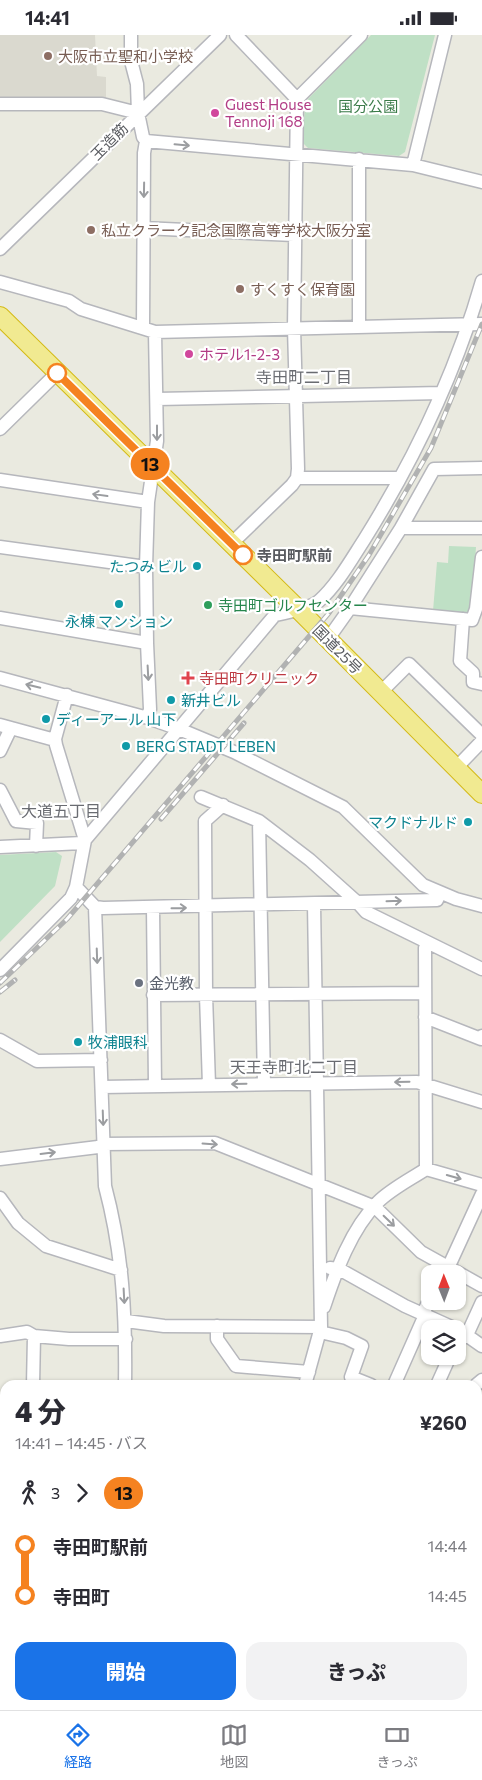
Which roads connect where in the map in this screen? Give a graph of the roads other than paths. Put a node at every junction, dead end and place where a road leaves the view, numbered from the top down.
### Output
1 (131, 35) edge
2 (236, 35) edge
3 (361, 35) edge
4 (445, 35) edge
5 (213, 37) edge
6 (297, 99) junction
7 (0, 104) edge
8 (138, 113) junction
9 (146, 141) junction
10 (297, 155) junction
11 (359, 159) junction
12 (413, 165) junction
13 (482, 182) edge
14 (143, 228) junction
15 (294, 235) junction
16 (0, 249) edge
17 (482, 281) edge
18 (0, 282) edge
19 (0, 316) edge
20 (476, 324) edge
21 (143, 327) junction
22 (359, 327) junction
23 (294, 328) junction
24 (155, 332) junction
25 (57, 373) junction
26 (441, 393) junction
27 (296, 397) junction
28 (157, 399) junction
29 (5, 416) edge
30 (0, 429) edge
31 (482, 468) edge
32 (154, 469) junction
33 (297, 478) junction
34 (400, 478) junction
35 (0, 480) edge
36 (148, 501) junction
37 (401, 528) junction
38 (482, 528) edge
39 (232, 543) junction
40 (0, 547) edge
41 (482, 557) edge
42 (146, 567) junction
43 (350, 607) junction
44 (298, 609) junction
45 (479, 609) edge
46 (0, 619) edge
47 (463, 619) junction
48 (328, 639) junction
49 (146, 643) junction
50 (0, 677) edge
51 (482, 684) edge
52 (381, 692) junction
53 (67, 695) junction
54 (148, 718) junction
55 (5, 727) edge
56 (180, 729) junction
57 (482, 735) edge
58 (55, 740) junction
59 (482, 741) edge
60 (0, 751) edge
61 (456, 768) junction
62 (0, 790) edge
63 (482, 794) edge
64 (201, 797) dead end
65 (223, 805) junction
66 (258, 821) junction
67 (84, 842) junction
68 (36, 845) junction
69 (0, 847) edge
70 (76, 887) junction
71 (440, 893) junction
72 (358, 903) junction
73 (314, 904) junction
74 (259, 906) junction
75 (482, 906) edge
76 (95, 907) junction
77 (207, 907) junction
78 (153, 908) junction
79 (428, 943) junction
80 (482, 969) edge
81 (0, 970) edge
82 (315, 993) junction
83 (425, 993) junction
84 (261, 994) junction
85 (154, 995) junction
86 (206, 995) junction
87 (425, 1017) junction
88 (482, 1036) edge
89 (0, 1040) edge
90 (101, 1060) junction
91 (317, 1083) junction
92 (264, 1084) junction
93 (427, 1084) junction
94 (155, 1085) junction
95 (209, 1085) junction
96 (102, 1087) junction
97 (482, 1102) edge
98 (103, 1144) junction
99 (0, 1159) edge
100 (426, 1169) junction
101 (319, 1185) junction
102 (482, 1185) edge
103 (482, 1194) edge
104 (0, 1198) edge
105 (374, 1207) junction
106 (439, 1265) edge
107 (447, 1265) edge
108 (320, 1268) junction
109 (337, 1268) junction
110 (122, 1270) junction
111 (466, 1279) edge
112 (482, 1286) edge
113 (482, 1302) edge
114 (426, 1310) edge
115 (424, 1315) junction
116 (434, 1320) edge
117 (126, 1321) junction
118 (320, 1325) junction
119 (466, 1325) edge
120 (217, 1326) junction
121 (34, 1335) junction
122 (0, 1336) edge
123 (466, 1337) edge
124 (126, 1339) junction
125 (482, 1346) edge
126 (446, 1365) edge
127 (309, 1372) junction
128 (33, 1380) edge
129 (125, 1380) edge
130 (307, 1380) edge
131 (358, 1380) edge
132 (396, 1380) edge
133 (439, 1380) edge

1 - 8 street
2 - 6 street
3 - 6 street
4 - 12 street
5 - 8 street, 玉造筋
6 - 10 street
7 - 8 street
8 - 9 street
8 - 16 street, 玉造筋
9 -> 10 street
9 -> 14 street
10 - 11 street
10 - 15 street
11 - 12 street
11 - 22 street
12 - 13 street
14 - 15 street
14 - 21 street
15 - 23 street
17 - 20 street
18 - 21 street
19 - 25 highway, 国道25号
20 - 22 street
20 - 26 street
21 - 24 street
22 - 23 street
23 - 24 street
23 - 27 street
24 - 28 street
25 - 29 street
25 - 32 highway, 国道25号
26 - 27 street
26 - 34 street
27 - 28 street
27 - 33 street
28 -> 32 street
29 - 30 street
31 - 37 street
32 - 36 street
32 - 39 highway, 国道25号
33 - 34 street
33 - 39 street
34 - 44 street
36 -> 35 street
36 - 42 street
37 - 38 street
37 - 43 street
39 - 44 highway, 国道25号
40 - 42 street
41 - 45 street
42 - 49 street
43 - 47 street
43 - 48 street
44 - 48 highway, 国道25号
44 - 56 street
45 - 47 street
46 - 49 street
47 - 51 street
48 - 52 highway, 国道25号
49 -> 54 street
53 -> 50 street
52 - 57 street
52 - 61 highway, 国道25号
53 - 54 street
53 - 58 street
54 - 56 street
55 - 58 street
55 - 60 street
56 - 67 street
56 - 71 street
58 - 67 street
59 - 61 street
61 - 63 highway, 国道25号
62 - 68 street
64 - 65 street
65 - 66 street
65 - 77 street
66 - 72 street
66 - 74 street
67 - 68 street
67 - 70 street
68 - 69 street
70 - 76 street
70 - 81 street
72 -> 71 street
71 - 75 street
72 - 73 street
72 - 79 street
73 - 74 street
73 - 82 street
74 - 77 street
74 - 84 street
76 - 78 street
76 -> 90 street
78 -> 77 street
77 - 86 street
78 - 85 street
79 - 80 street
79 - 83 street
82 - 83 street
82 - 84 street
82 - 91 street
83 - 87 street
84 - 86 street
84 - 92 street
85 - 86 street
85 - 94 street
86 - 95 street
87 - 88 street
87 - 93 street
89 - 90 street
90 - 96 street
91 - 92 street
93 -> 91 street
91 - 101 street
92 -> 95 street
93 - 97 street
93 - 100 street
94 - 95 street
94 - 96 street
96 -> 98 street
99 -> 98 street
98 -> 101 street
98 - 110 street
100 -> 102 street
100 - 105 street
101 - 105 street
101 - 108 street
103 - 107 street
104 - 110 street
105 -> 106 street
105 - 109 street
108 - 109 street
108 - 118 street
109 - 115 street
109 - 118 street
110 -> 117 street
111 - 112 street
113 - 119 street
114 - 115 street
115 - 116 street
115 - 132 street
117 - 120 street
117 - 124 street
118 - 120 street
118 - 127 street
118 - 131 street
120 - 127 street
121 - 122 street
121 - 124 street
121 - 128 street
123 - 125 street
124 - 129 street
126 - 133 street
127 - 130 street

